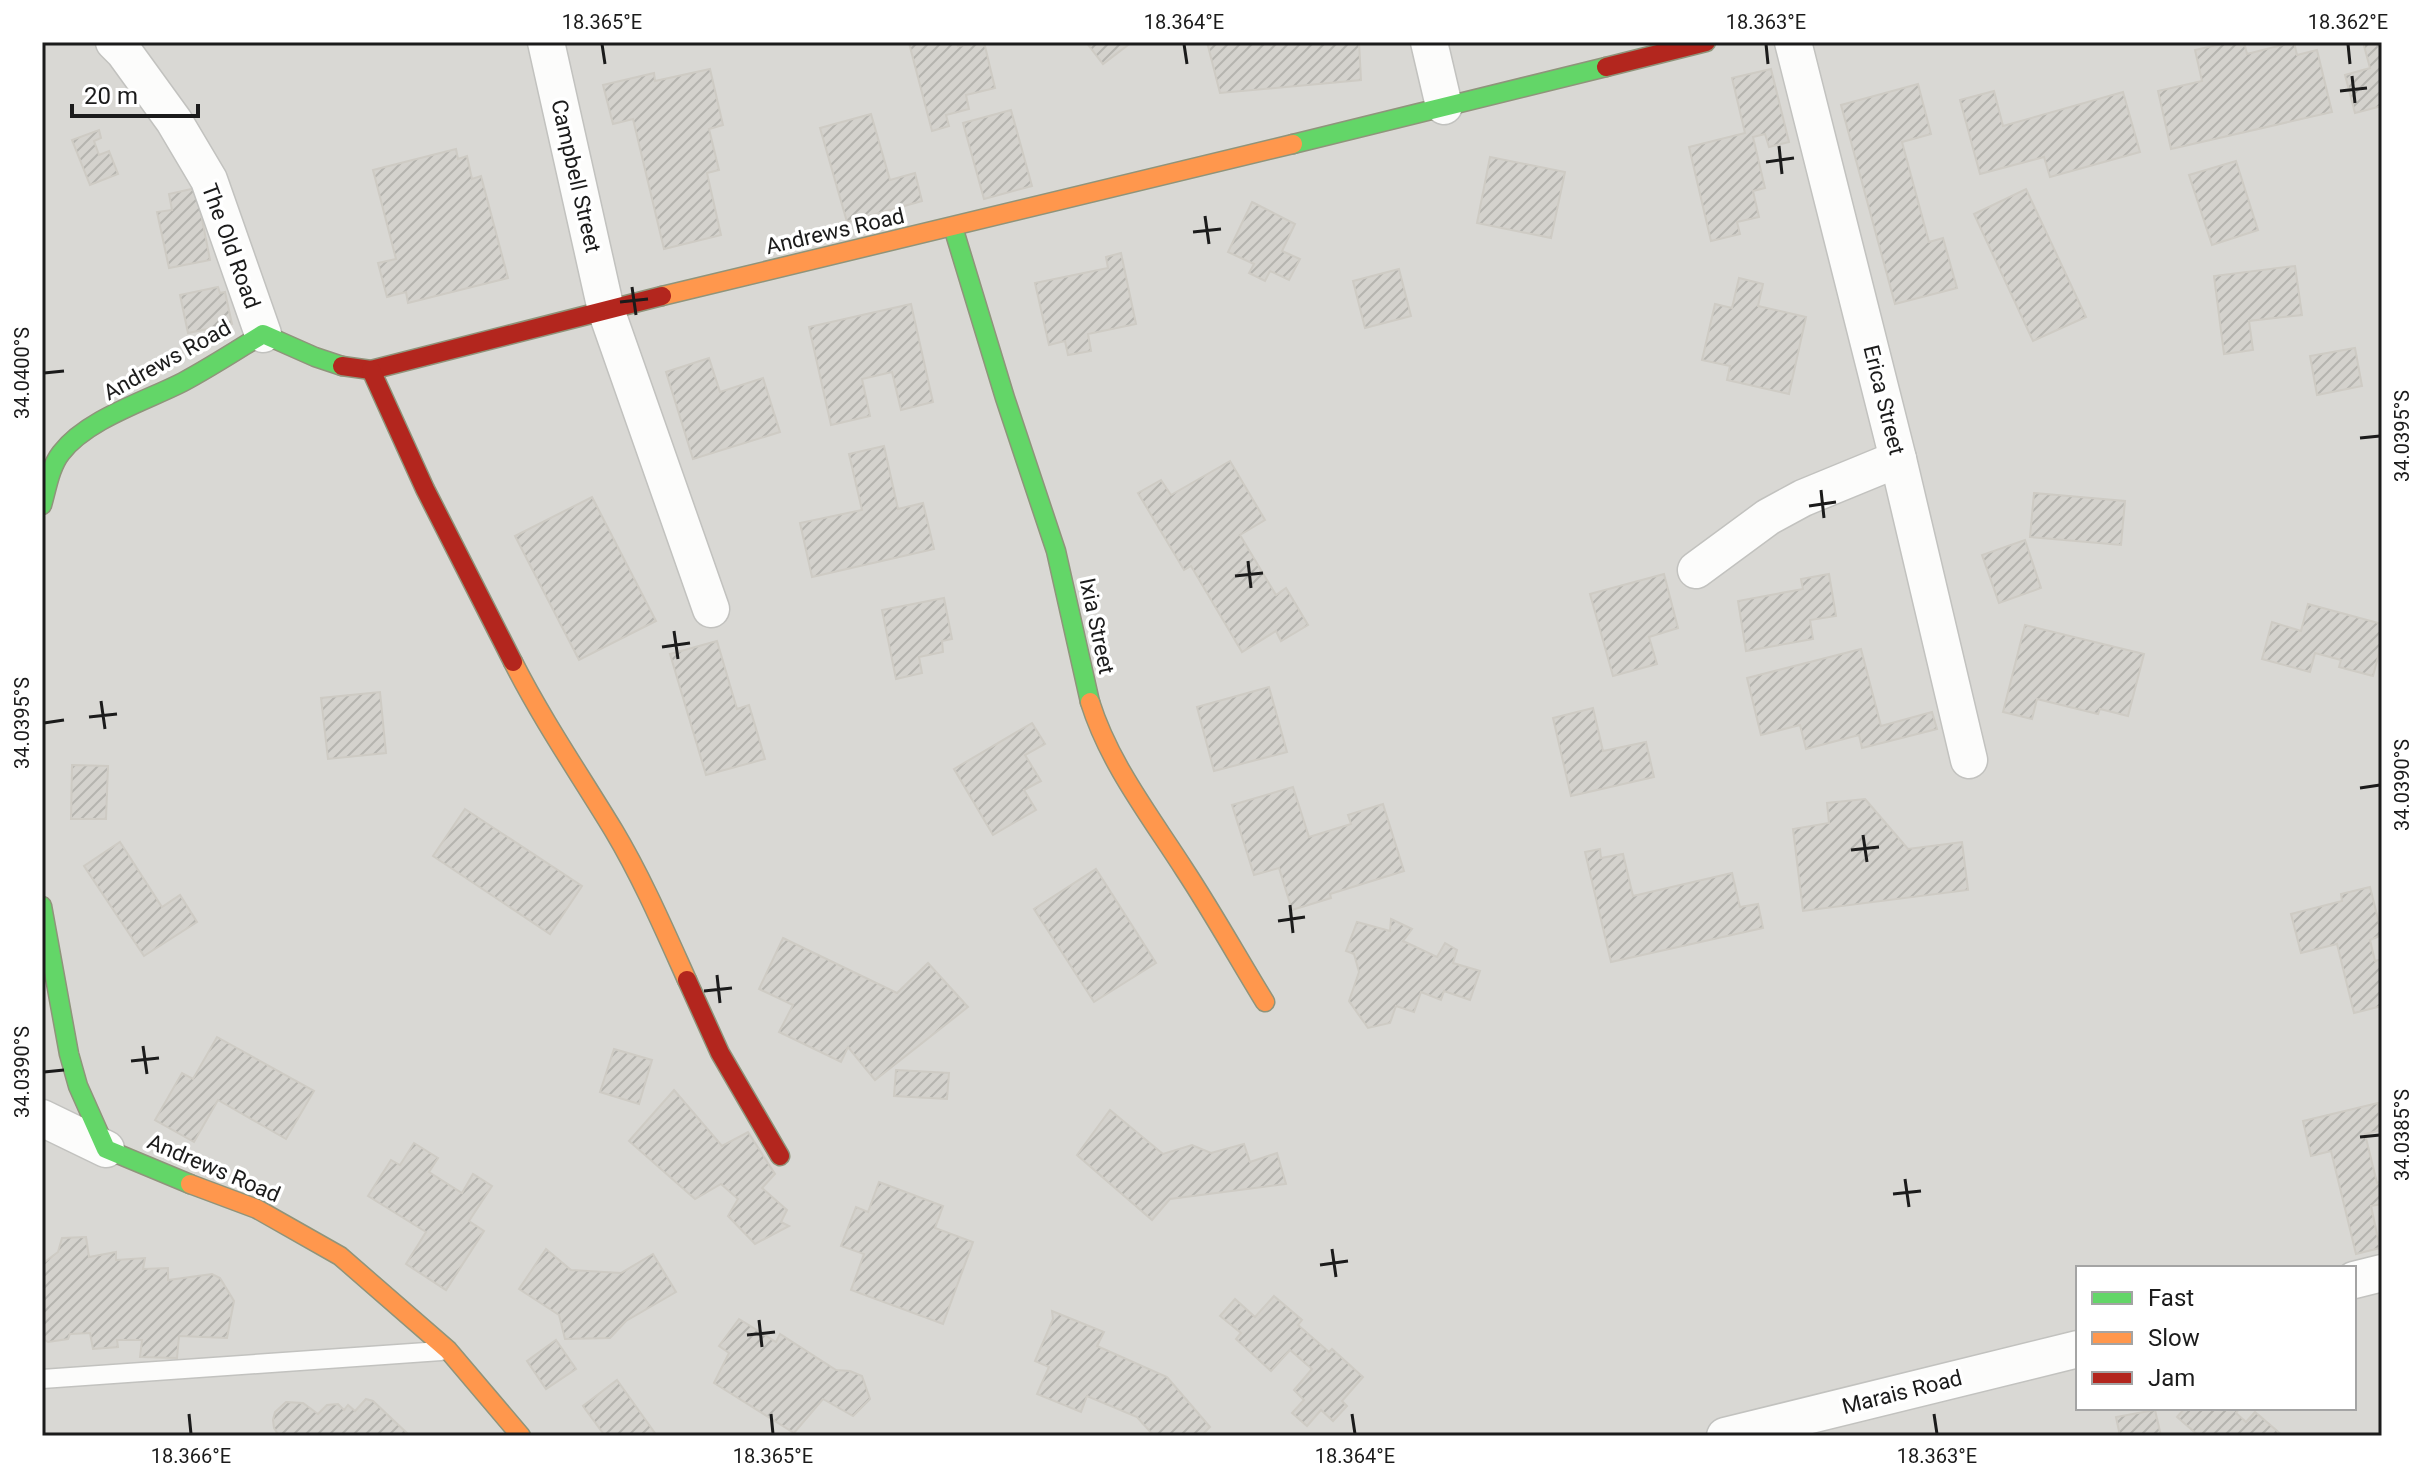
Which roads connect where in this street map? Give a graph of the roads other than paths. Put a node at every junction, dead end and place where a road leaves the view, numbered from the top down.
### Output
1 (114, 42) edge
2 (546, 42) edge
3 (1429, 42) edge
4 (1706, 42) edge
5 (1793, 42) edge
6 (1444, 106) junction
7 (953, 227) junction
8 (606, 310) junction
9 (263, 334) junction
10 (371, 370) junction
11 (1898, 459) junction
12 (42, 505) edge
13 (1696, 570) dead end
14 (711, 609) dead end
15 (1969, 760) dead end
16 (42, 906) edge
17 (48, 973) edge
18 (1265, 1002) dead end
19 (42, 1118) edge
20 (106, 1149) junction
21 (780, 1156) dead end
22 (2382, 1273) edge
23 (2356, 1280) edge
24 (2076, 1349) edge
25 (448, 1350) junction
26 (42, 1379) edge
27 (521, 1436) edge
28 (1725, 1436) edge

1 - 9 street, The Old Road
2 - 8 street, Campbell Street
3 - 6 street
4 - 6 street, Andrews Road
5 - 11 street, Erica Street
6 - 7 street, Andrews Road
7 - 8 street, Andrews Road
7 - 18 street, Ixia Street
8 - 10 street, Andrews Road
8 - 14 street, Campbell Street
9 - 10 street, Andrews Road
9 - 12 street, Andrews Road
10 - 21 street
11 - 13 street
11 - 15 street, Erica Street
16 - 17 street
17 - 20 street
19 - 20 street
20 - 25 street, Andrews Road
22 - 23 street
24 - 28 street, Marais Road
25 - 26 lane
25 - 27 street, Andrews Road

